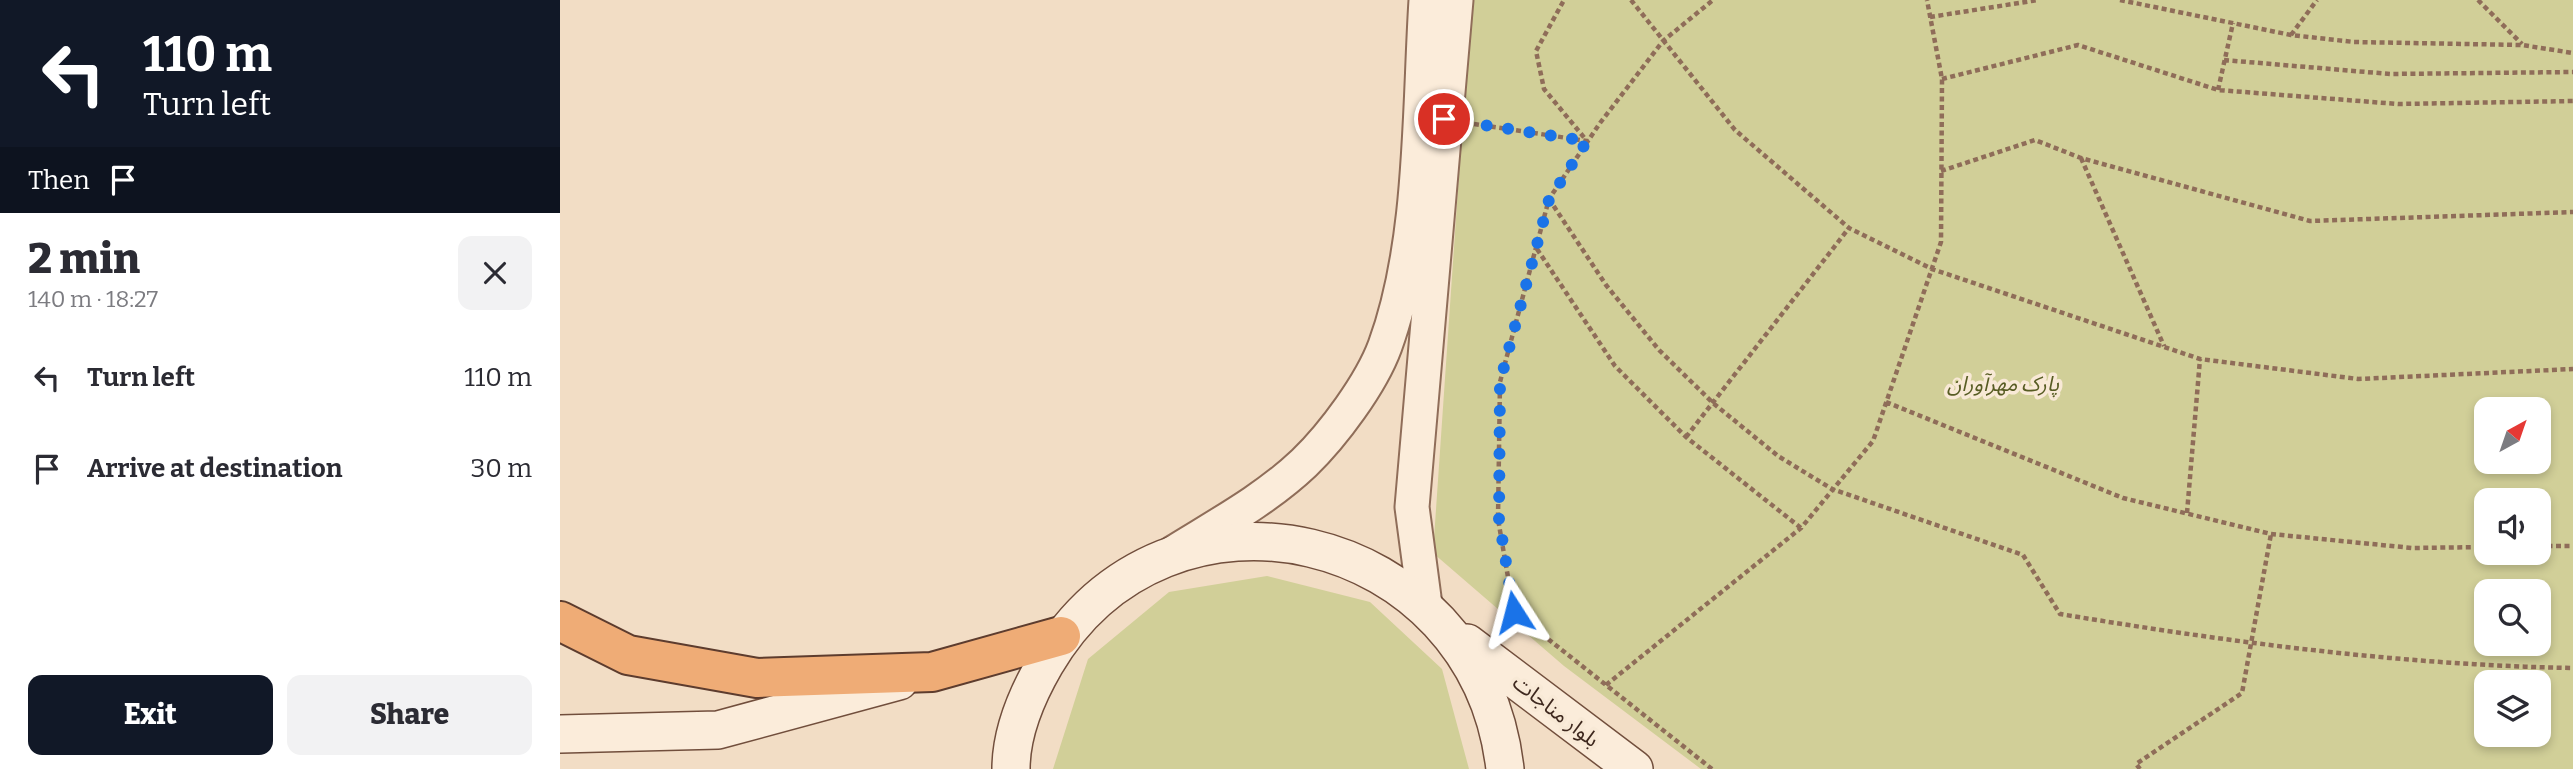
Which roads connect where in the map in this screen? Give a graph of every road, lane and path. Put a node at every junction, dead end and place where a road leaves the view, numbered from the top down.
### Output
1 (1426, 0) edge
2 (1455, 0) edge
3 (1564, 0) edge
4 (1631, 0) edge
5 (1713, 0) edge
6 (1927, 0) edge
7 (2038, 0) edge
8 (2120, 0) edge
9 (2317, 0) edge
10 (2478, 0) edge
11 (1930, 17) junction
12 (2233, 23) junction
13 (2291, 35) junction
14 (1663, 41) junction
15 (2522, 44) junction
16 (2573, 53) edge
17 (2224, 60) junction
18 (2573, 72) edge
19 (1941, 79) junction
20 (2218, 90) junction
21 (2573, 101) edge
22 (1444, 119) junction
23 (1587, 141) junction
24 (2081, 158) junction
25 (1941, 172) junction
26 (1549, 200) junction
27 (2573, 212) edge
28 (1849, 228) junction
29 (1536, 248) junction
30 (1932, 269) junction
31 (2164, 347) junction
32 (2200, 359) junction
33 (2573, 369) edge
34 (1886, 402) junction
35 (1713, 403) junction
36 (1686, 437) junction
37 (1832, 489) junction
38 (2187, 513) junction
39 (1801, 528) junction
40 (2271, 534) junction
41 (2551, 546) edge
42 (2573, 546) edge
43 (2474, 547) edge
44 (1165, 558) junction
45 (1435, 616) junction
46 (560, 621) edge
47 (1061, 636) junction
48 (2249, 644) junction
49 (2573, 668) edge
50 (932, 672) junction
51 (1606, 685) junction
52 (560, 734) edge
53 (1011, 769) edge
54 (1505, 769) edge
55 (1634, 769) edge
56 (1712, 769) edge
57 (2140, 769) edge

1 - 44 street
2 - 22 street
3 - 23 path
4 - 14 path
5 - 14 path
6 - 11 path
7 - 11 path
8 - 12 path
9 - 13 path
10 - 15 path
11 - 19 path
12 - 13 path
12 - 17 path
13 - 15 path
14 - 23 path
14 - 28 path
15 - 16 path
17 - 18 path
17 - 20 path
19 - 20 path
19 - 25 path
20 - 21 path
22 - 23 path
22 - 45 street
23 - 26 path
24 - 25 path
24 - 27 path
24 - 31 path
25 - 30 path
26 - 29 path
26 - 35 path
28 - 30 path
28 - 35 path
29 - 36 path
29 - 51 path
30 - 31 path
30 - 34 path
31 - 32 path
32 - 33 path
32 - 38 path
34 - 37 path
34 - 38 path
35 - 36 path
35 - 37 path
36 - 39 path
37 - 39 path
37 - 48 path
38 - 40 path
39 - 51 path
40 - 43 path
40 - 48 path
41 - 42 path
44 - 45 main road, بلوار مناجات
44 - 47 main road, بلوار مناجات
45 - 54 main road
45 - 55 main road, بلوار مناجات
46 - 50 highway
47 - 50 highway
47 - 53 main road, بلوار مناجات
48 - 49 path
48 - 57 path
50 - 52 main road
51 - 56 path

